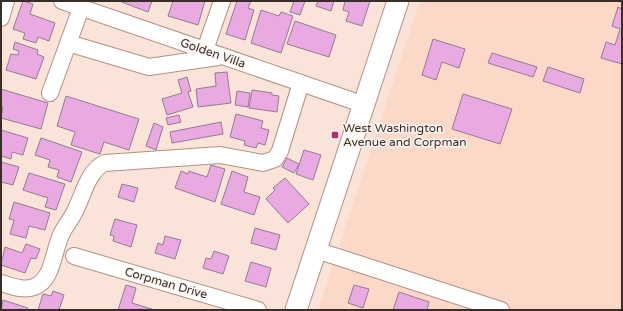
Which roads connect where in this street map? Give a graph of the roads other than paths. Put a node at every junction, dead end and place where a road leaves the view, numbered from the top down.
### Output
1 (6, 1) edge
2 (62, 1) edge
3 (222, 1) edge
4 (398, 1) edge
5 (92, 7) edge
6 (1, 18) edge
7 (68, 43) junction
8 (205, 50) junction
9 (222, 56) junction
10 (301, 83) junction
11 (50, 93) dead end
12 (365, 105) junction
13 (316, 250) junction
14 (74, 256) dead end
15 (1, 283) edge
16 (258, 310) edge
17 (296, 310) edge
18 (501, 310) edge

1 - 6 street
2 - 5 street, Golden Villa
3 - 8 street
4 - 12 main road
5 - 7 street
5 - 8 street, Golden Villa
7 - 9 street
7 - 11 street
8 - 9 street, Golden Villa
9 - 10 street, Golden Villa
10 - 12 street, Golden Villa
10 - 15 street
12 - 13 main road
13 - 17 main road
13 - 18 street
14 - 16 street, Corpman Drive

